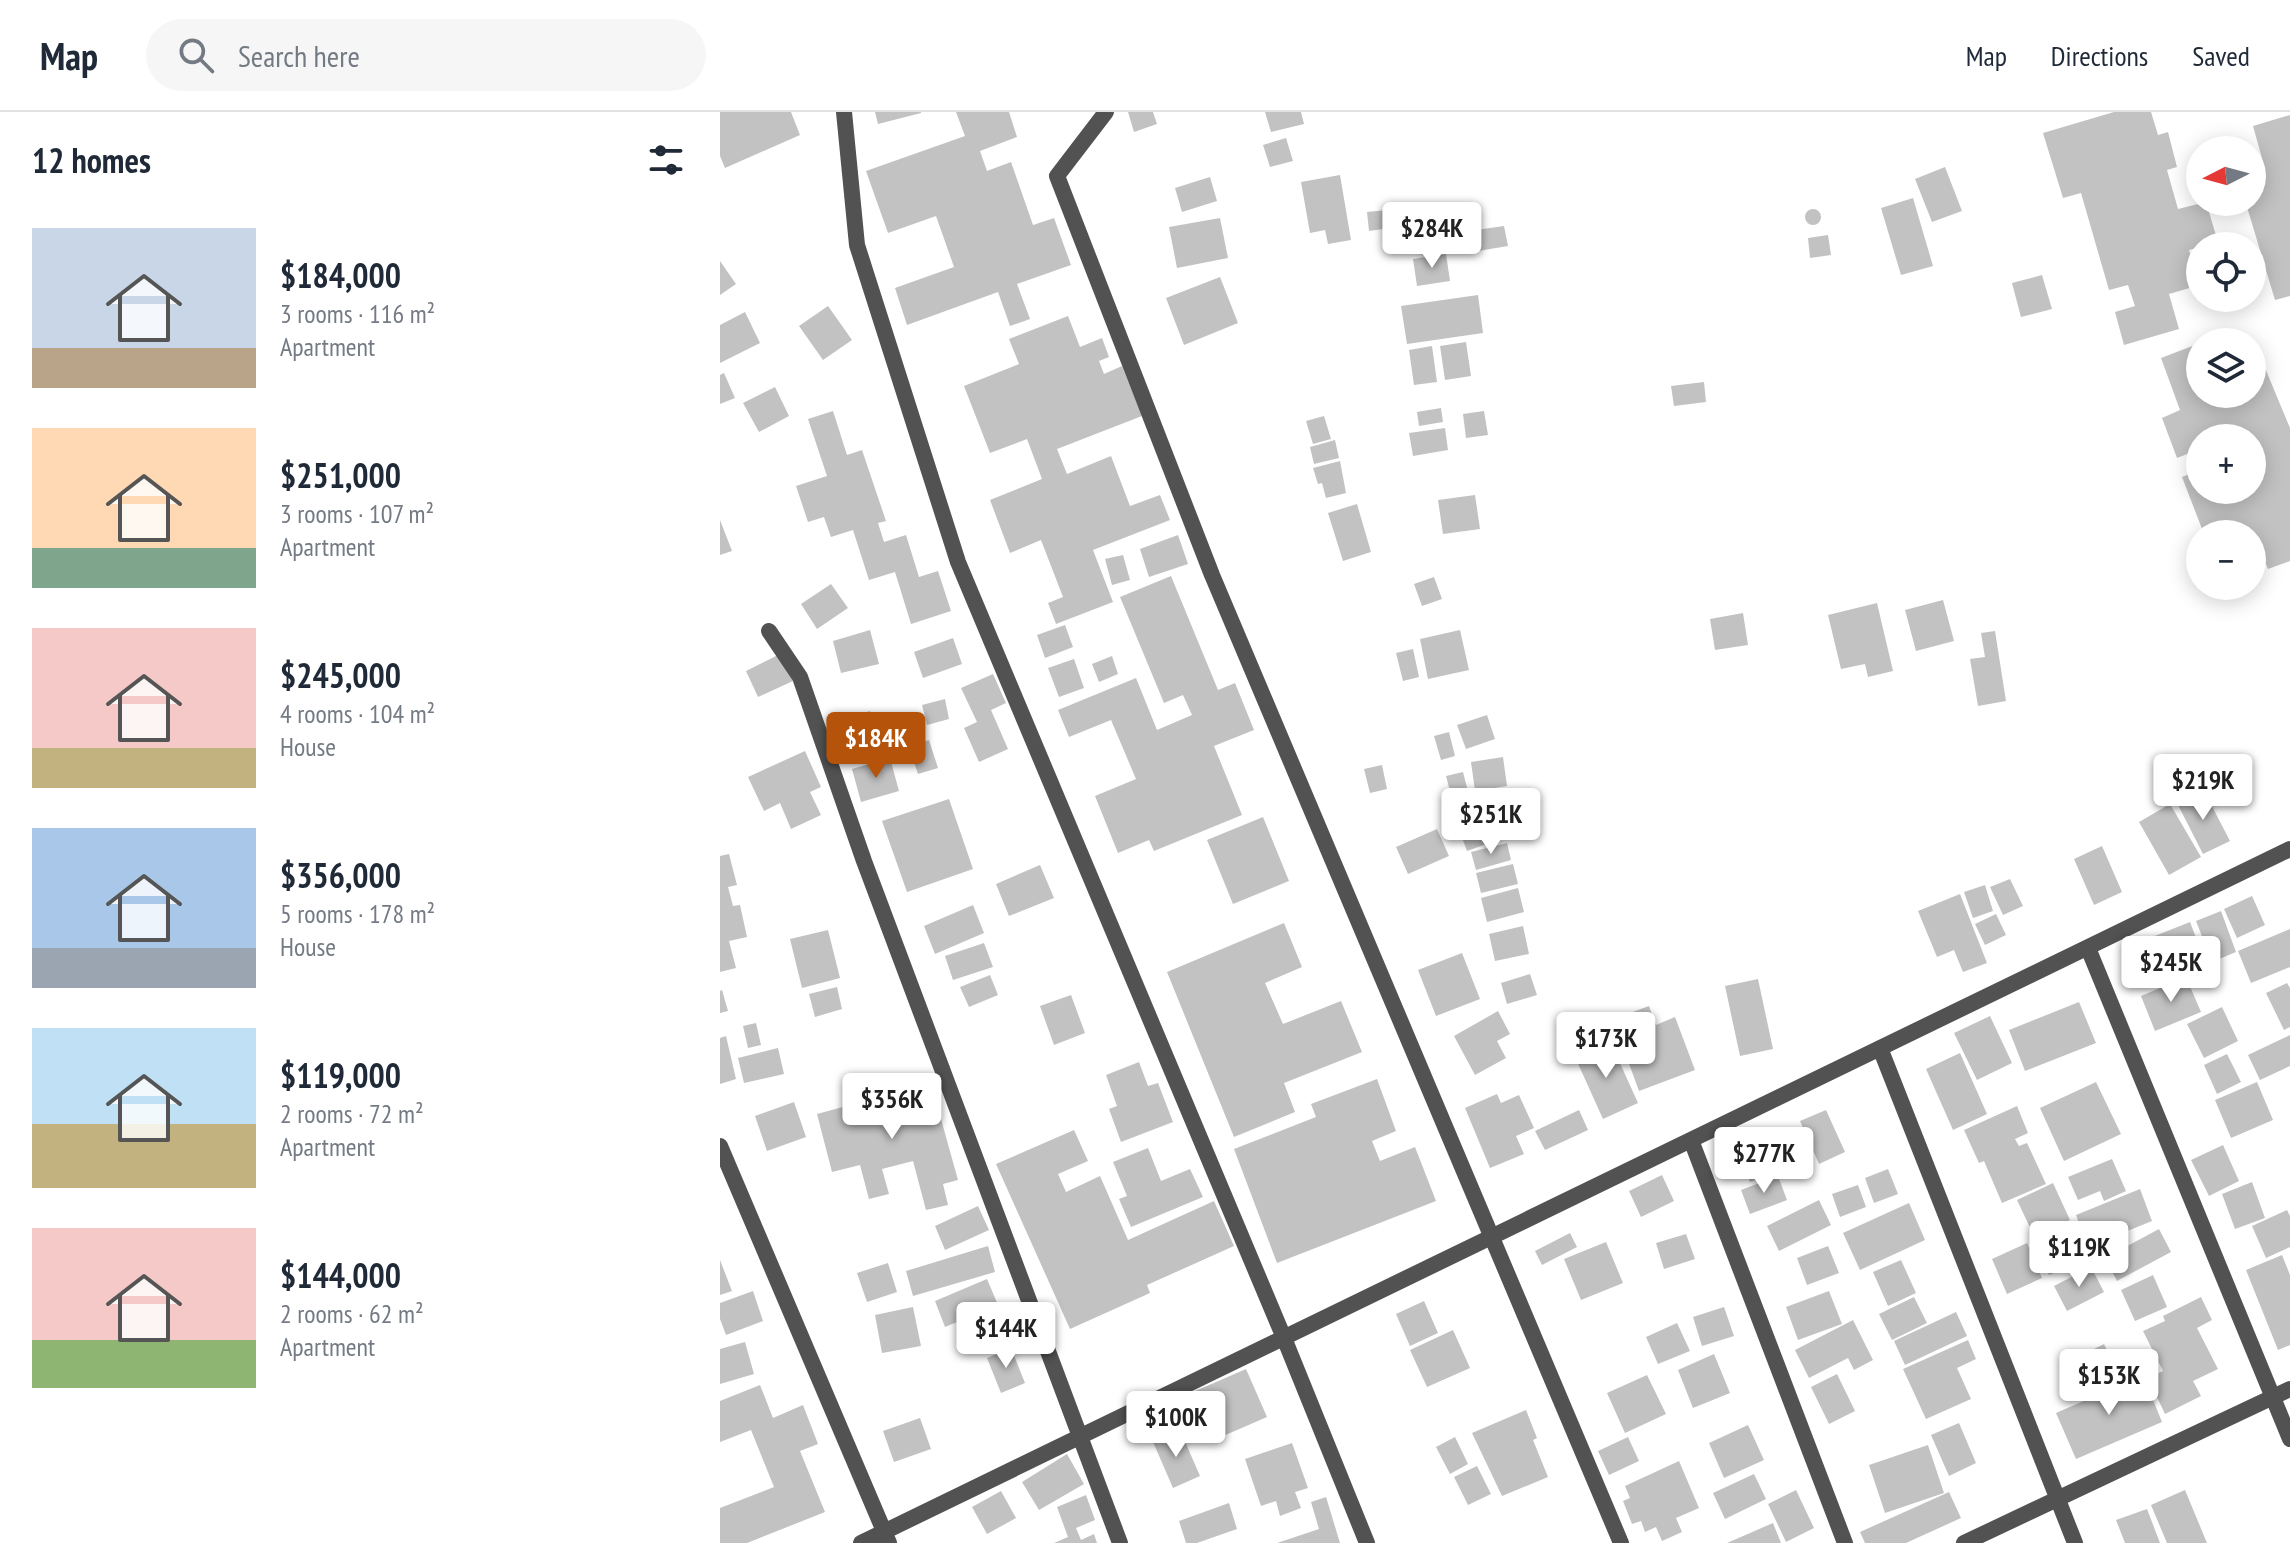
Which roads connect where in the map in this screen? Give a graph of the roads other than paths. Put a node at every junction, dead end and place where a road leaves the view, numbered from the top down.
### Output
1 (844, 112) edge
2 (1106, 112) edge
3 (769, 631) dead end
4 (2290, 849) edge
5 (2088, 948) junction
6 (1880, 1048) junction
7 (1691, 1140) junction
8 (720, 1146) edge
9 (1491, 1237) junction
10 (1284, 1338) junction
11 (2290, 1389) edge
12 (2272, 1398) junction
13 (1079, 1437) junction
14 (2290, 1439) edge
15 (2057, 1499) junction
16 (887, 1537) edge
17 (861, 1543) edge
18 (1120, 1543) edge
19 (1367, 1543) edge
20 (1621, 1543) edge
21 (1845, 1543) edge
22 (1964, 1543) edge
23 (2075, 1543) edge

1 - 10 street
2 - 9 street
3 - 13 street
4 - 5 street
5 - 6 street
5 - 12 street
6 - 7 street
6 - 15 street
7 - 9 street
7 - 21 street
8 - 16 street
9 - 10 street
9 - 20 street
10 - 13 street
10 - 19 street
11 - 12 street
12 - 14 street
12 - 15 street
13 - 16 street
13 - 18 street
15 - 22 street
15 - 23 street
16 - 17 street

